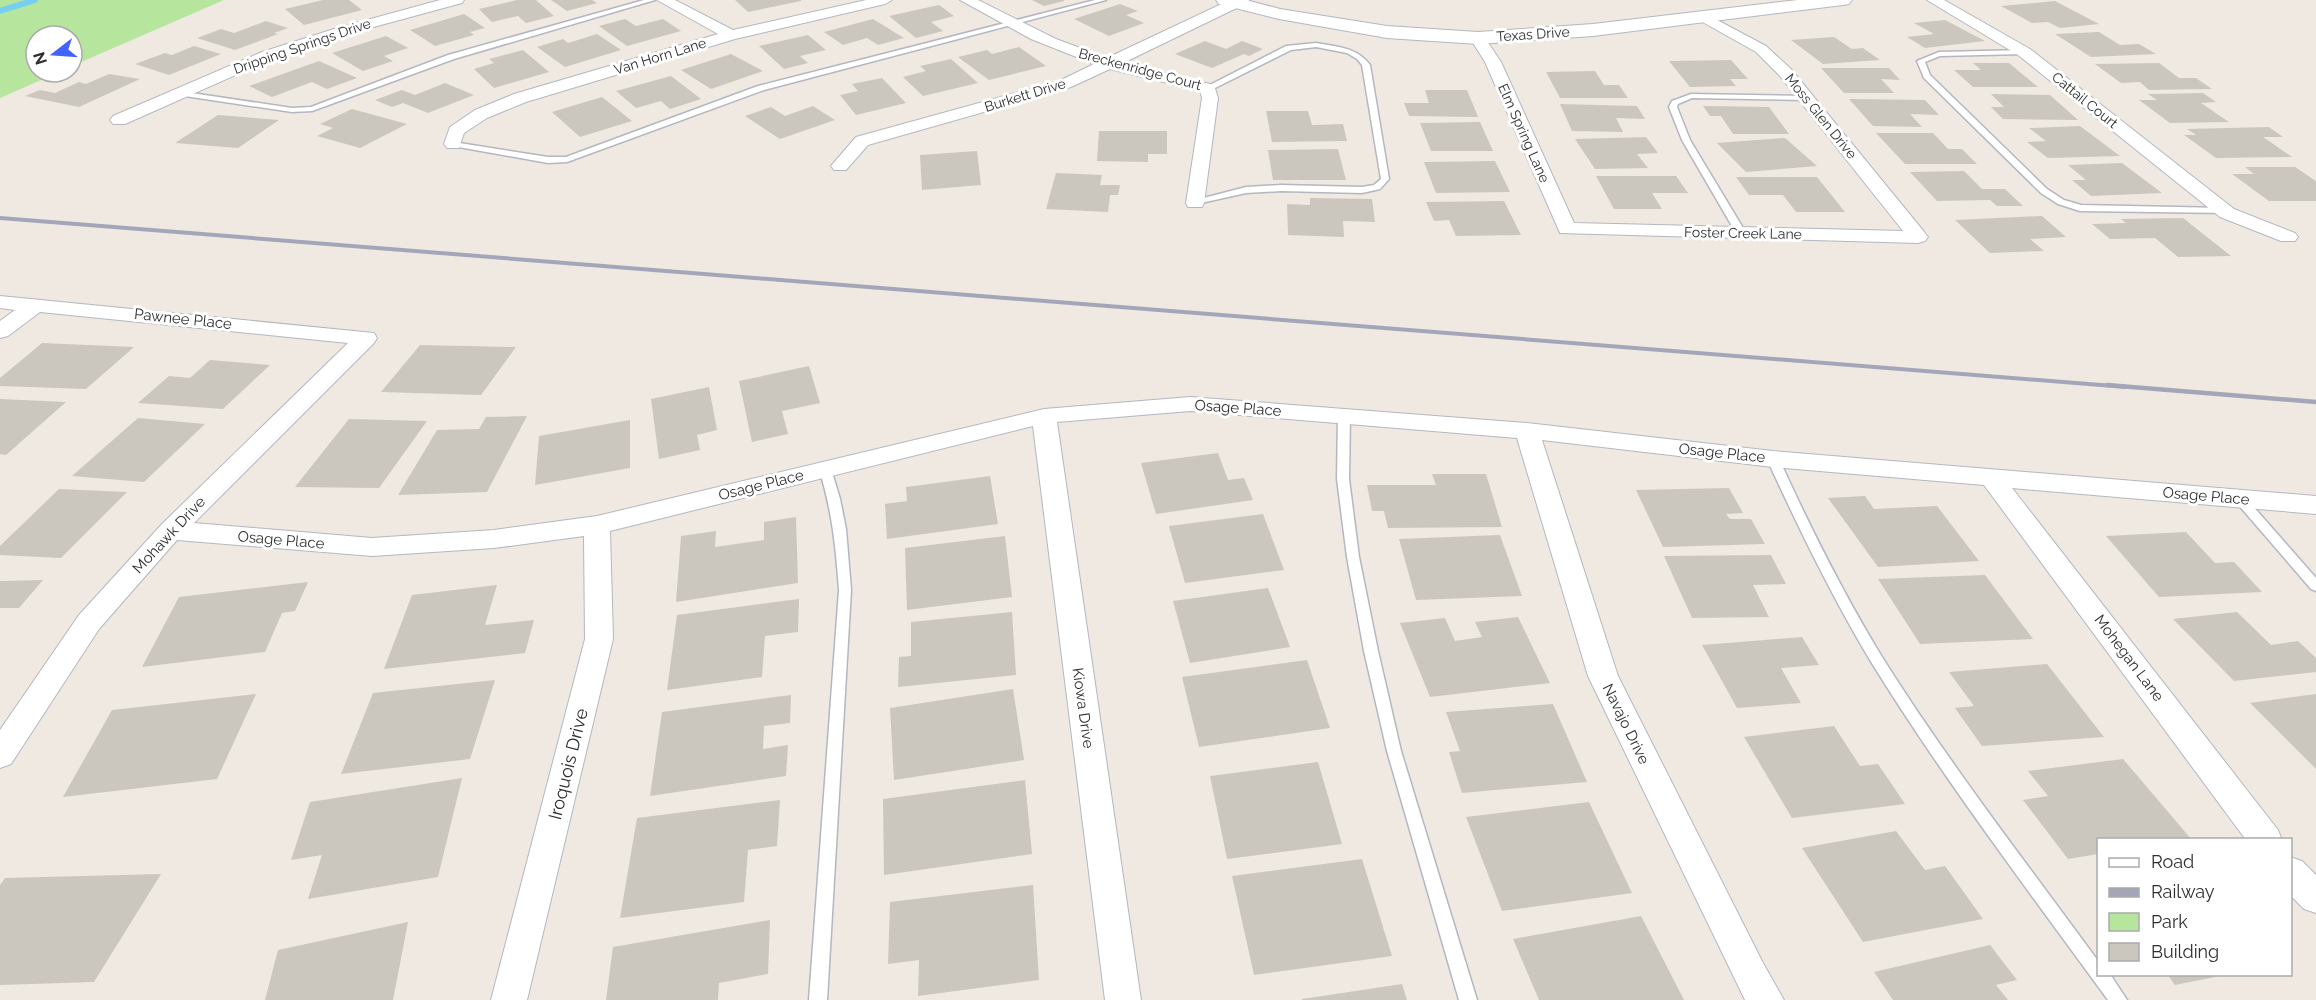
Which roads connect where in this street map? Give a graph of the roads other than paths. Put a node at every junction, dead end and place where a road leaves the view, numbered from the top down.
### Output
1 (457, 0) edge
2 (652, 0) edge
3 (664, 0) edge
4 (885, 0) edge
5 (966, 0) edge
6 (1103, 0) edge
7 (1843, 0) edge
8 (1934, 0) edge
9 (1234, 1) edge
10 (1704, 17) junction
11 (1014, 24) junction
12 (731, 35) junction
13 (1479, 38) junction
14 (2024, 51) junction
15 (1107, 63) junction
16 (1208, 88) junction
17 (178, 93) junction
18 (1807, 98) junction
19 (119, 120) dead end
20 (453, 144) joint
21 (840, 166) dead end
22 (1195, 204) joint
23 (2226, 212) junction
24 (1567, 229) joint
25 (1741, 233) junction
26 (1918, 237) joint
27 (2288, 237) dead end
28 (0, 302) edge
29 (36, 305) junction
30 (0, 331) edge
31 (366, 338) joint
32 (1044, 416) junction
33 (1344, 416) junction
34 (1527, 431) junction
35 (1773, 459) junction
36 (825, 469) junction
37 (1991, 477) junction
38 (2240, 500) junction
39 (2316, 505) edge
40 (597, 525) junction
41 (171, 530) junction
42 (2316, 586) edge
43 (0, 755) edge
44 (2264, 838) edge
45 (2292, 874) edge
46 (2316, 898) edge
47 (2097, 971) edge
48 (2100, 976) edge
49 (509, 1000) edge
50 (818, 1000) edge
51 (1123, 1000) edge
52 (1468, 1000) edge
53 (1766, 1000) edge
54 (2118, 1000) edge

1 - 17 street, Dripping Springs Drive
2 - 17 lane
3 - 12 street
4 - 12 street, Van Horn Lane
5 - 11 street, Breckenridge Court
6 - 11 lane
7 - 10 street, Texas Drive
8 - 14 street, Cattail Court
9 - 13 street, Texas Drive
9 - 15 street, Burkett Drive
10 - 13 street, Texas Drive
10 - 18 street, Moss Glen Drive
11 - 15 street, Breckenridge Court
11 - 20 lane
12 - 20 street, Van Horn Lane
13 - 24 street, Elm Spring Lane
14 - 23 street, Cattail Court
14 - 23 lane
15 - 16 street, Breckenridge Court
15 - 21 street, Burkett Drive
16 - 22 street, Breckenridge Court
16 - 22 lane
17 - 19 street, Dripping Springs Drive
18 - 25 lane
18 - 26 street, Moss Glen Drive
23 - 27 street, Cattail Court
24 - 25 street, Foster Creek Lane
25 - 26 street, Foster Creek Lane
28 - 29 street, Pawnee Place
29 - 30 street
29 - 31 street, Pawnee Place
31 - 41 street, Mohawk Drive
32 - 33 street, Osage Place
32 - 36 street, Osage Place
32 - 51 street, Kiowa Drive
33 - 34 street, Osage Place
33 - 52 lane
34 - 35 street, Osage Place
34 - 53 street, Navajo Drive
35 - 37 street, Osage Place
35 - 47 lane
36 - 40 street, Osage Place
36 - 50 lane
37 - 38 street, Osage Place
37 - 44 street, Mohegan Lane
38 - 39 street, Osage Place
38 - 42 lane
40 - 41 street, Osage Place
40 - 49 street, Iroquois Drive
41 - 43 street, Mohawk Drive
45 - 46 street
48 - 54 lane

